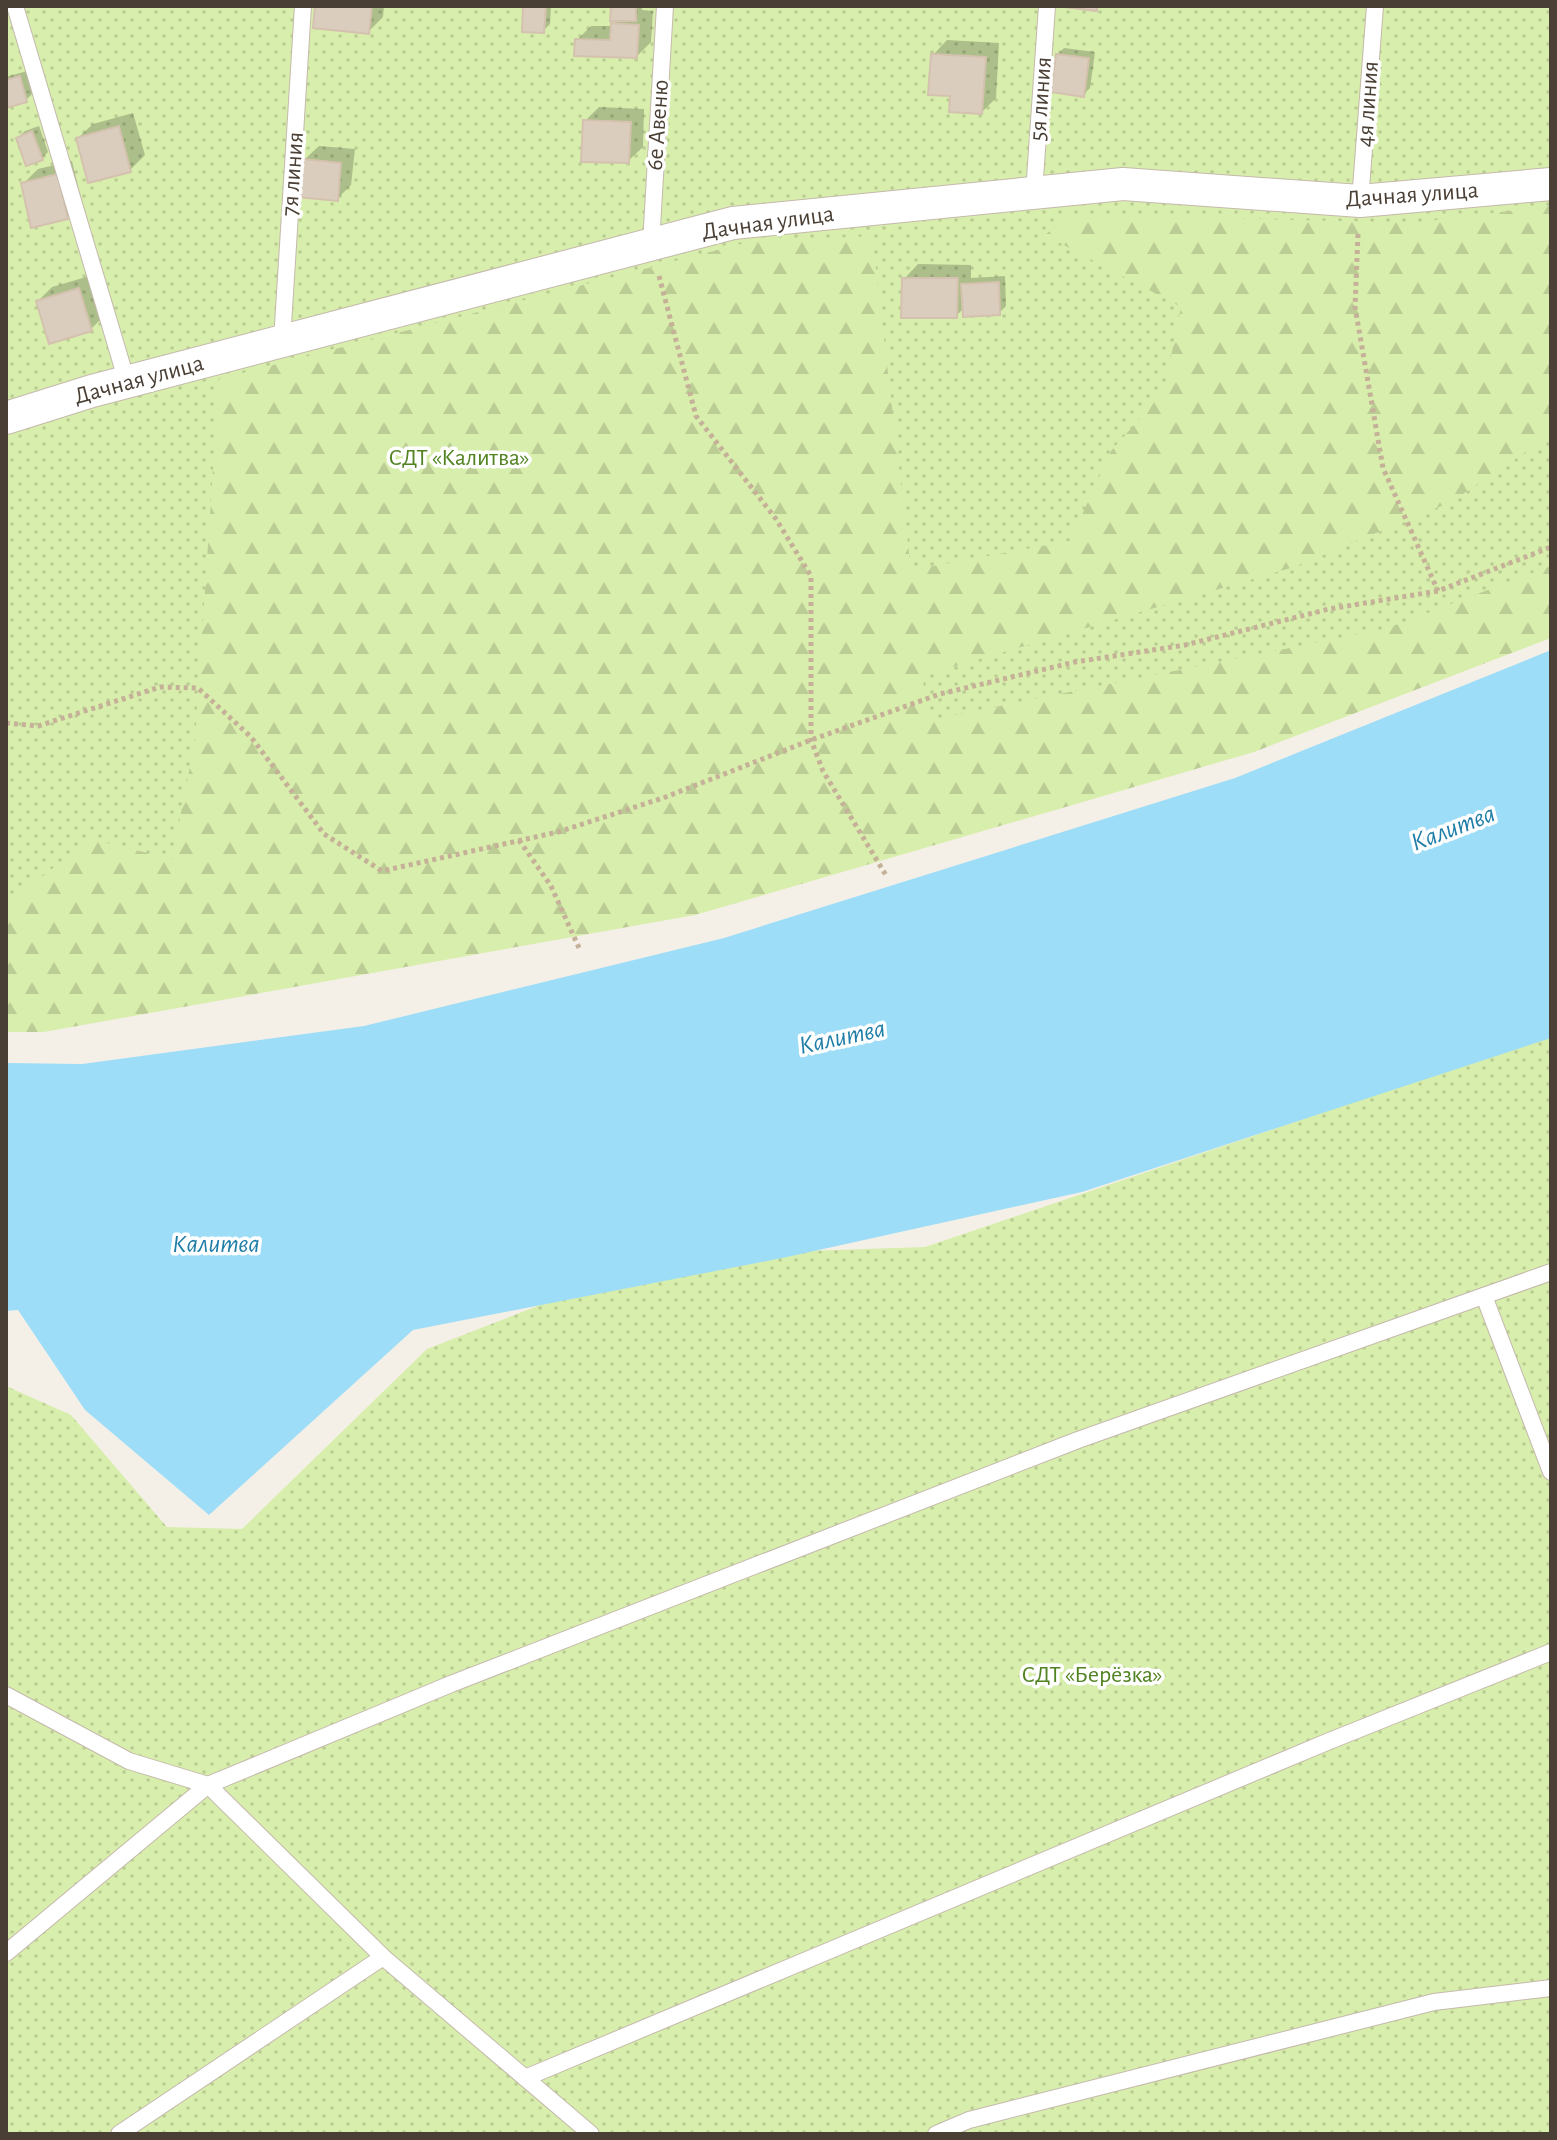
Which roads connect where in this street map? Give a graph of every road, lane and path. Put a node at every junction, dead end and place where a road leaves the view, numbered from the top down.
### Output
1 (15, 6) edge
2 (303, 6) edge
3 (665, 6) edge
4 (1047, 6) edge
5 (1375, 6) edge
6 (1551, 184) edge
7 (1034, 193) junction
8 (1360, 201) junction
9 (651, 244) junction
10 (282, 341) junction
11 (127, 382) junction
12 (6, 418) edge
13 (1551, 547) edge
14 (1438, 591) junction
15 (6, 723) edge
16 (811, 740) junction
17 (519, 840) junction
18 (887, 877) dead end
19 (580, 950) dead end
20 (1551, 1272) edge
21 (1484, 1296) junction
22 (1551, 1472) edge
23 (1551, 1652) edge
24 (6, 1695) edge
25 (208, 1785) junction
26 (6, 1953) edge
27 (383, 1957) junction
28 (1551, 1988) edge
29 (525, 2078) junction
30 (119, 2134) edge
31 (591, 2134) edge
32 (936, 2134) edge

1 - 11 lane
2 - 10 lane, 7я линия
3 - 9 lane, 6е Авеню
4 - 7 lane, 5я линия
5 - 8 lane, 4я линия
6 - 8 street, Дачная улица
7 - 8 street, Дачная улица
7 - 9 street, Дачная улица
8 - 14 path
9 - 10 street, Дачная улица
9 - 16 path
10 - 11 street, Дачная улица
11 - 12 street, Дачная улица
13 - 14 path
14 - 16 path
15 - 17 path
16 - 17 path
16 - 18 path
17 - 19 path
20 - 21 lane
21 - 22 lane
21 - 25 lane
23 - 29 lane
24 - 25 lane
25 - 26 lane
25 - 27 lane
27 - 29 lane
27 - 30 lane
28 - 32 lane
29 - 31 lane

